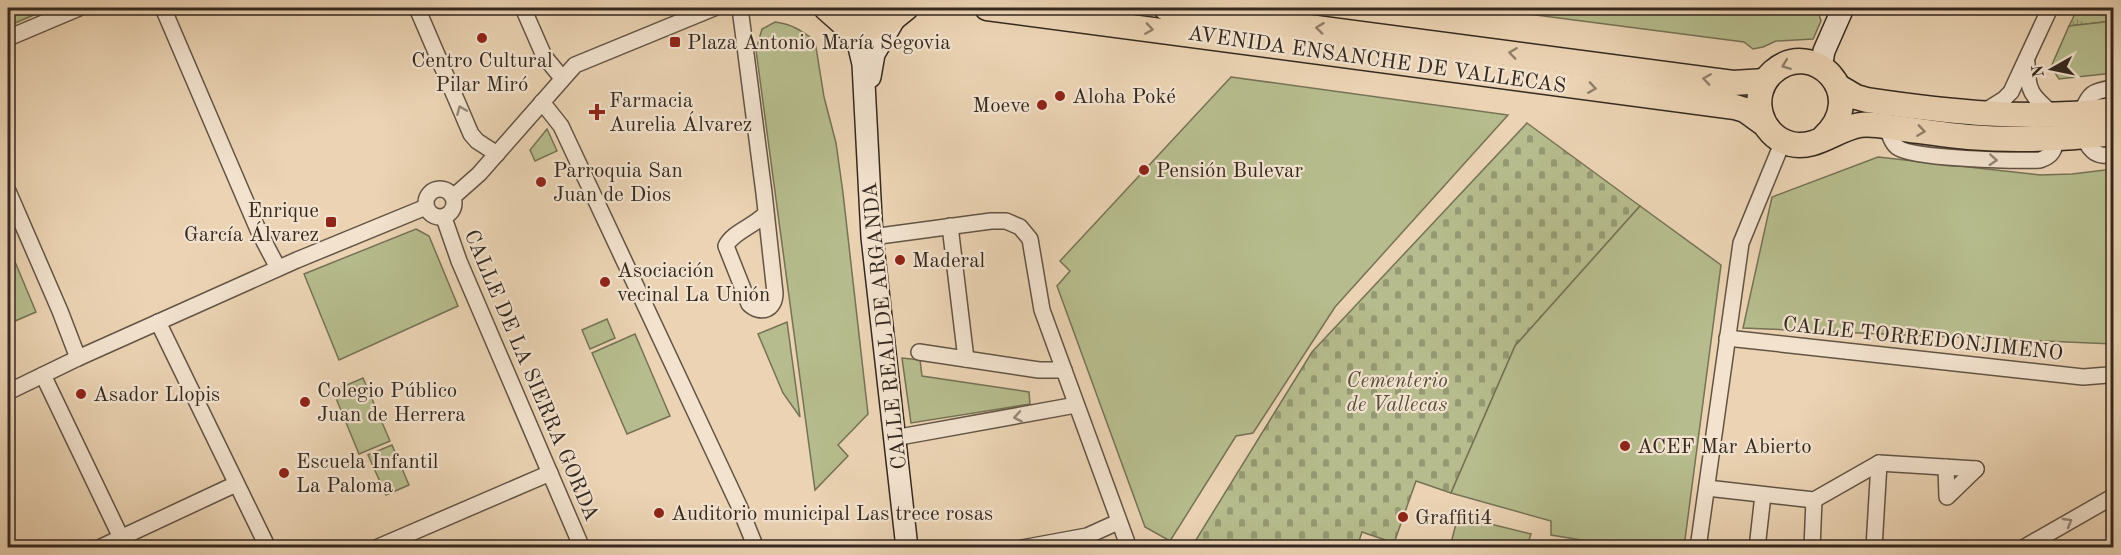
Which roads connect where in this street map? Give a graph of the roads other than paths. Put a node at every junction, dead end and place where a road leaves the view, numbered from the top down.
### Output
1 (79, 8) edge
2 (163, 8) edge
3 (417, 8) edge
4 (523, 8) edge
5 (714, 8) edge
6 (740, 8) edge
7 (987, 8) edge
8 (1166, 8) edge
9 (1843, 8) edge
10 (2050, 8) edge
11 (830, 12) edge
12 (901, 13) edge
13 (8, 38) edge
14 (2028, 57) junction
15 (1821, 67) junction
16 (562, 78) junction
17 (1765, 81) junction
18 (1839, 87) junction
19 (2114, 88) edge
20 (542, 102) junction
21 (866, 105) junction
22 (2114, 110) edge
23 (1980, 114) junction
24 (1764, 123) junction
25 (2082, 125) junction
26 (2055, 126) junction
27 (2114, 133) edge
28 (1823, 138) junction
29 (1783, 141) junction
30 (497, 154) junction
31 (2114, 155) edge
32 (8, 191) edge
33 (453, 197) junction
34 (426, 207) junction
35 (766, 213) junction
36 (444, 218) junction
37 (950, 226) junction
38 (872, 237) junction
39 (278, 268) junction
40 (158, 322) junction
41 (1727, 338) junction
42 (919, 352) dead end
43 (78, 358) junction
44 (966, 359) junction
45 (1064, 370) junction
46 (2114, 372) edge
47 (43, 375) junction
48 (8, 392) edge
49 (1076, 405) junction
50 (894, 438) junction
51 (1879, 463) junction
52 (1946, 467) dead end
53 (550, 473) junction
54 (236, 484) junction
55 (1707, 488) junction
56 (1763, 495) junction
57 (2114, 496) edge
58 (1814, 500) junction
59 (1118, 522) junction
60 (124, 542) edge
61 (99, 548) edge
62 (268, 548) edge
63 (376, 548) edge
64 (582, 548) edge
65 (756, 548) edge
66 (907, 548) edge
67 (1022, 548) edge
68 (1129, 548) edge
69 (1698, 548) edge
70 (1757, 548) edge
71 (1812, 548) edge
72 (1874, 548) edge
73 (2023, 548) edge

1 - 13 street
2 - 39 street
30 -> 3 street
4 - 16 street
5 - 16 street
6 - 35 street
7 -> 24 main road, AVENIDA ENSANCHE DE VALLECAS
17 -> 8 main road, AVENIDA ENSANCHE DE VALLECAS
9 - 15 street
10 - 14 street
11 - 12 main road
11 - 21 street, CALLE REAL DE ARGANDA
12 - 21 street, CALLE REAL DE ARGANDA
14 - 23 street
14 - 26 street
15 -> 17 main road
15 - 18 main road
16 - 20 street
17 - 24 main road
18 - 23 main road
18 - 28 main road
19 - 25 street
20 - 30 street
20 - 65 street
21 - 38 street, CALLE REAL DE ARGANDA
22 - 25 main road
23 - 26 main road
24 - 29 main road, AVENIDA ENSANCHE DE VALLECAS
25 - 26 main road
25 - 27 main road
25 - 31 street
28 -> 26 main road
28 - 29 main road
29 - 41 street
30 - 33 street
32 - 43 street
33 - 34 street
33 - 36 street
34 - 36 street
34 - 39 street
35 - 35 street
36 - 53 street, CALLE DE LA SIERRA GORDA
37 - 38 street
37 - 44 street
37 - 45 street
38 - 50 street, CALLE REAL DE ARGANDA
39 - 40 street
40 - 43 street
40 - 54 street
41 - 46 street, CALLE TORREDONJIMENO
41 - 55 street
42 - 44 street
43 - 47 street
44 - 45 street
45 - 49 street
47 - 48 street
47 - 60 street
49 -> 50 street
49 - 59 street
50 - 66 street, CALLE REAL DE ARGANDA
51 - 52 street
51 - 58 street
51 - 72 street
53 - 63 street
53 - 64 street, CALLE DE LA SIERRA GORDA
54 - 60 street
54 - 62 street
55 - 56 street
55 - 69 street
56 - 58 street
56 - 70 street
73 -> 57 street
58 - 71 street
59 - 67 street
59 - 68 street
60 - 61 street

